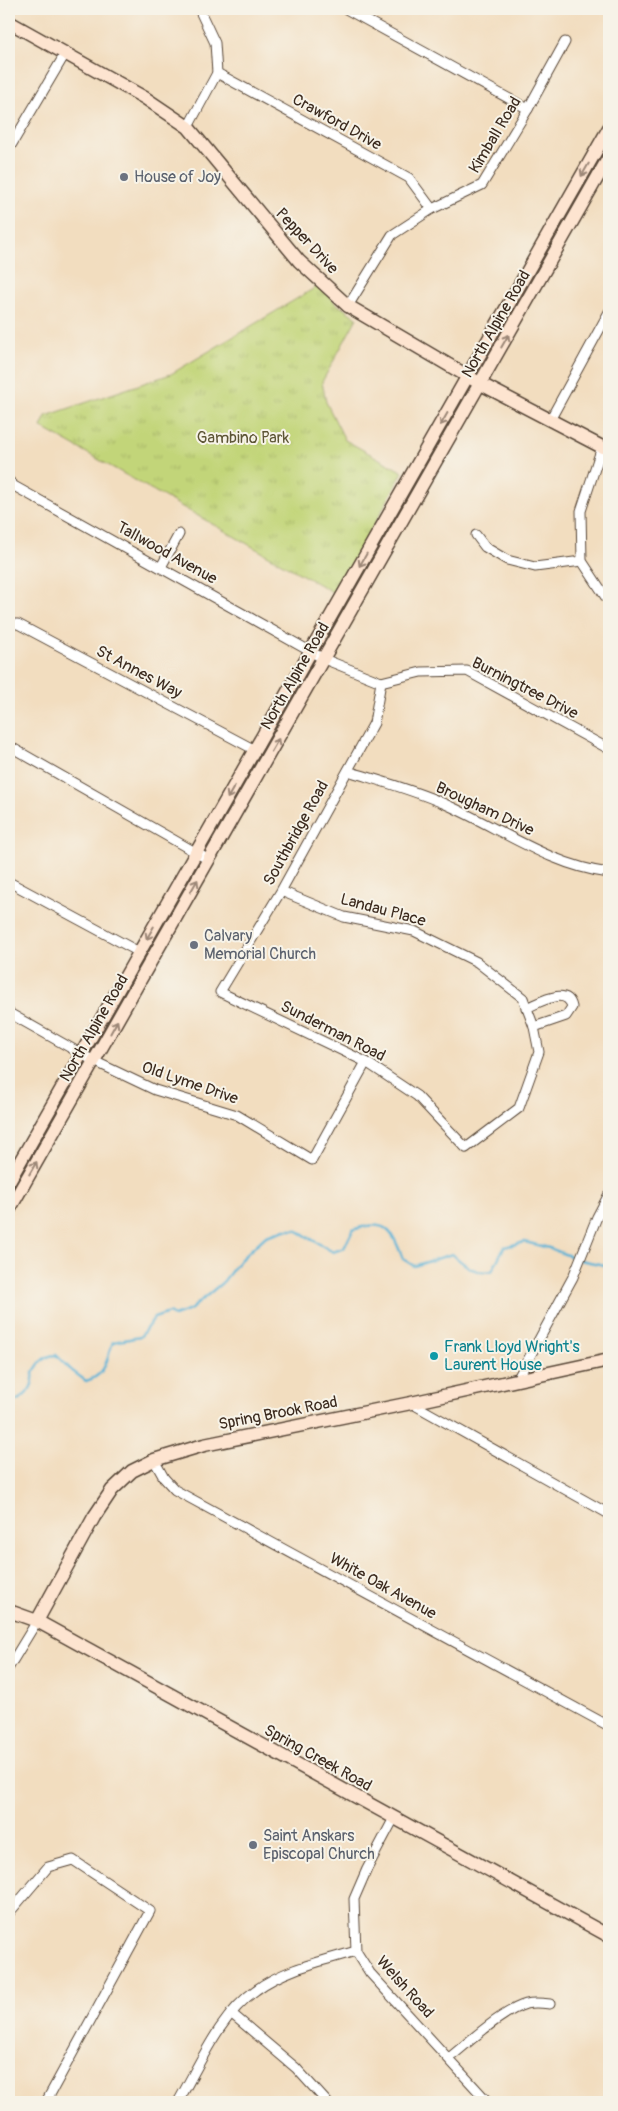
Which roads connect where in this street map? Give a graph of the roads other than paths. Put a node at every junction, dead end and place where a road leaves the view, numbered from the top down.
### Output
1 (199, 9) edge
2 (346, 9) edge
3 (9, 22) edge
4 (565, 42) dead end
5 (65, 54) junction
6 (217, 73) junction
7 (528, 109) junction
8 (188, 127) junction
9 (609, 128) edge
10 (9, 149) edge
11 (609, 157) edge
12 (432, 209) junction
13 (348, 306) junction
14 (609, 312) edge
15 (468, 376) junction
16 (481, 384) junction
17 (550, 420) junction
18 (606, 447) edge
19 (9, 481) edge
20 (180, 534) dead end
21 (476, 535) dead end
22 (582, 561) junction
23 (161, 567) junction
24 (609, 600) edge
25 (9, 624) edge
26 (311, 652) junction
27 (324, 659) junction
28 (380, 682) junction
29 (9, 746) edge
30 (609, 749) edge
31 (255, 750) junction
32 (348, 770) junction
33 (197, 852) junction
34 (209, 860) junction
35 (609, 873) edge
36 (9, 882) edge
37 (282, 891) junction
38 (139, 952) junction
39 (220, 992) joint
40 (525, 1003) junction
41 (9, 1013) edge
42 (534, 1027) junction
43 (82, 1053) junction
44 (94, 1061) junction
45 (366, 1062) junction
46 (9, 1181) edge
47 (609, 1194) edge
48 (9, 1210) edge
49 (609, 1360) edge
50 (517, 1380) junction
51 (410, 1404) junction
52 (154, 1460) junction
53 (609, 1514) edge
54 (9, 1612) edge
55 (37, 1621) junction
56 (9, 1667) edge
57 (609, 1726) edge
58 (394, 1818) junction
59 (9, 1913) edge
60 (609, 1936) edge
61 (356, 1951) junction
62 (550, 2004) dead end
63 (231, 2013) junction
64 (449, 2058) junction
65 (46, 2102) edge
66 (178, 2102) edge
67 (327, 2102) edge
68 (488, 2102) edge

1 - 6 street
2 - 7 street
3 - 5 main road, Pepper Drive
4 - 7 street, Kimball Road
5 - 8 main road, Pepper Drive
5 - 10 street
6 - 8 street
6 - 12 street, Crawford Drive
7 - 12 street, Kimball Road
8 - 13 main road, Pepper Drive
9 -> 15 main road, North Alpine Road
16 -> 11 main road, North Alpine Road
12 - 13 street, Kimball Road
13 - 15 main road, Pepper Drive
14 - 17 street
15 - 16 main road, Pepper Drive
15 -> 26 main road, North Alpine Road
16 - 17 main road, Pepper Drive
16 - 27 main road, North Alpine Road
17 - 18 main road, Pepper Drive
18 - 22 street
19 - 23 street, Tallwood Avenue
20 - 23 street
21 - 22 street
22 - 24 street
23 - 26 street, Tallwood Avenue
25 - 31 street, St Annes Way
26 - 27 street
26 - 31 main road, North Alpine Road
27 - 28 street
34 -> 27 main road, North Alpine Road
28 - 30 street, Burningtree Drive
28 - 32 street, Southbridge Road
29 - 33 street
31 -> 33 main road, North Alpine Road
32 - 35 street, Brougham Drive
32 - 37 street, Southbridge Road
33 - 34 street
33 -> 38 main road, North Alpine Road
44 -> 34 main road, North Alpine Road
36 - 38 street
37 - 39 street, Southbridge Road
37 - 40 street, Landau Place
38 - 43 main road, North Alpine Road
39 - 45 street, Sunderman Road
40 - 42 street, Sunderman Road
40 - 42 street
41 - 43 street, Old Lyme Drive
42 - 45 street, Sunderman Road
43 - 44 street, Old Lyme Drive
43 - 46 main road, North Alpine Road
44 - 45 street, Old Lyme Drive
48 -> 44 main road, North Alpine Road
47 - 50 street
49 - 50 main road, Spring Brook Road
50 - 51 main road, Spring Brook Road
51 - 52 main road, Spring Brook Road
51 - 53 street
52 - 55 main road, Spring Brook Road
52 - 57 street, White Oak Avenue
54 - 55 main road, Spring Creek Road
55 - 56 street
55 - 58 main road, Spring Creek Road
58 - 60 main road, Spring Creek Road
58 - 61 street, Welsh Road
59 - 65 street
61 - 63 street
61 - 64 street, Welsh Road
62 - 64 street
63 - 66 street
63 - 67 street
64 - 68 street, Welsh Road

